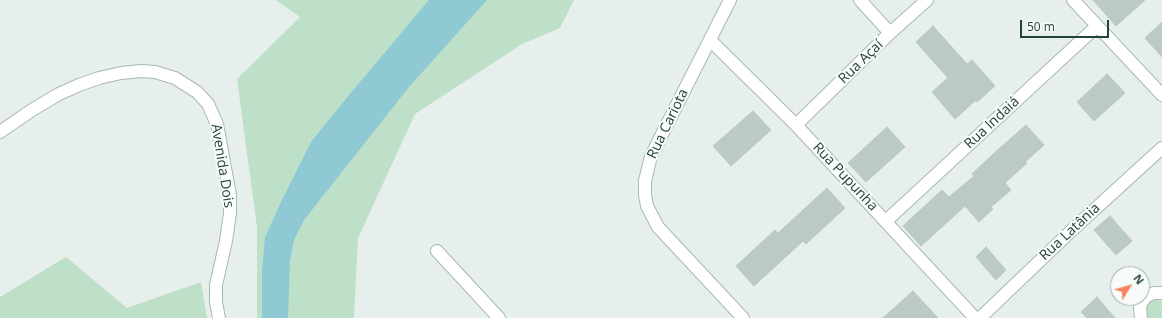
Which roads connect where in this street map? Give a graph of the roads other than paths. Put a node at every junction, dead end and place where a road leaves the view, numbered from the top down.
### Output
1 (730, 0) edge
2 (860, 0) edge
3 (927, 0) edge
4 (1073, 0) edge
5 (1097, 26) junction
6 (890, 33) junction
7 (710, 40) junction
8 (1162, 95) edge
9 (796, 125) junction
10 (0, 132) edge
11 (1162, 148) edge
12 (886, 221) junction
13 (437, 251) dead end
14 (1162, 293) edge
15 (219, 318) edge
16 (499, 318) edge
17 (743, 318) edge
18 (975, 318) edge
19 (980, 318) edge
20 (1141, 318) edge

1 - 7 street, Rua Cariota
2 - 6 street
3 - 6 street, Rua Açaí
4 - 5 street
5 - 8 street
5 - 12 street, Rua Indaiá
6 - 9 street, Rua Açaí
7 - 9 street, Rua Pupunha
7 - 17 street, Rua Cariota
9 - 12 street, Rua Pupunha
10 - 15 street, Avenida Dois
11 - 19 street, Rua Latânia
12 - 18 street, Rua Pupunha
13 - 16 street
14 - 20 street

